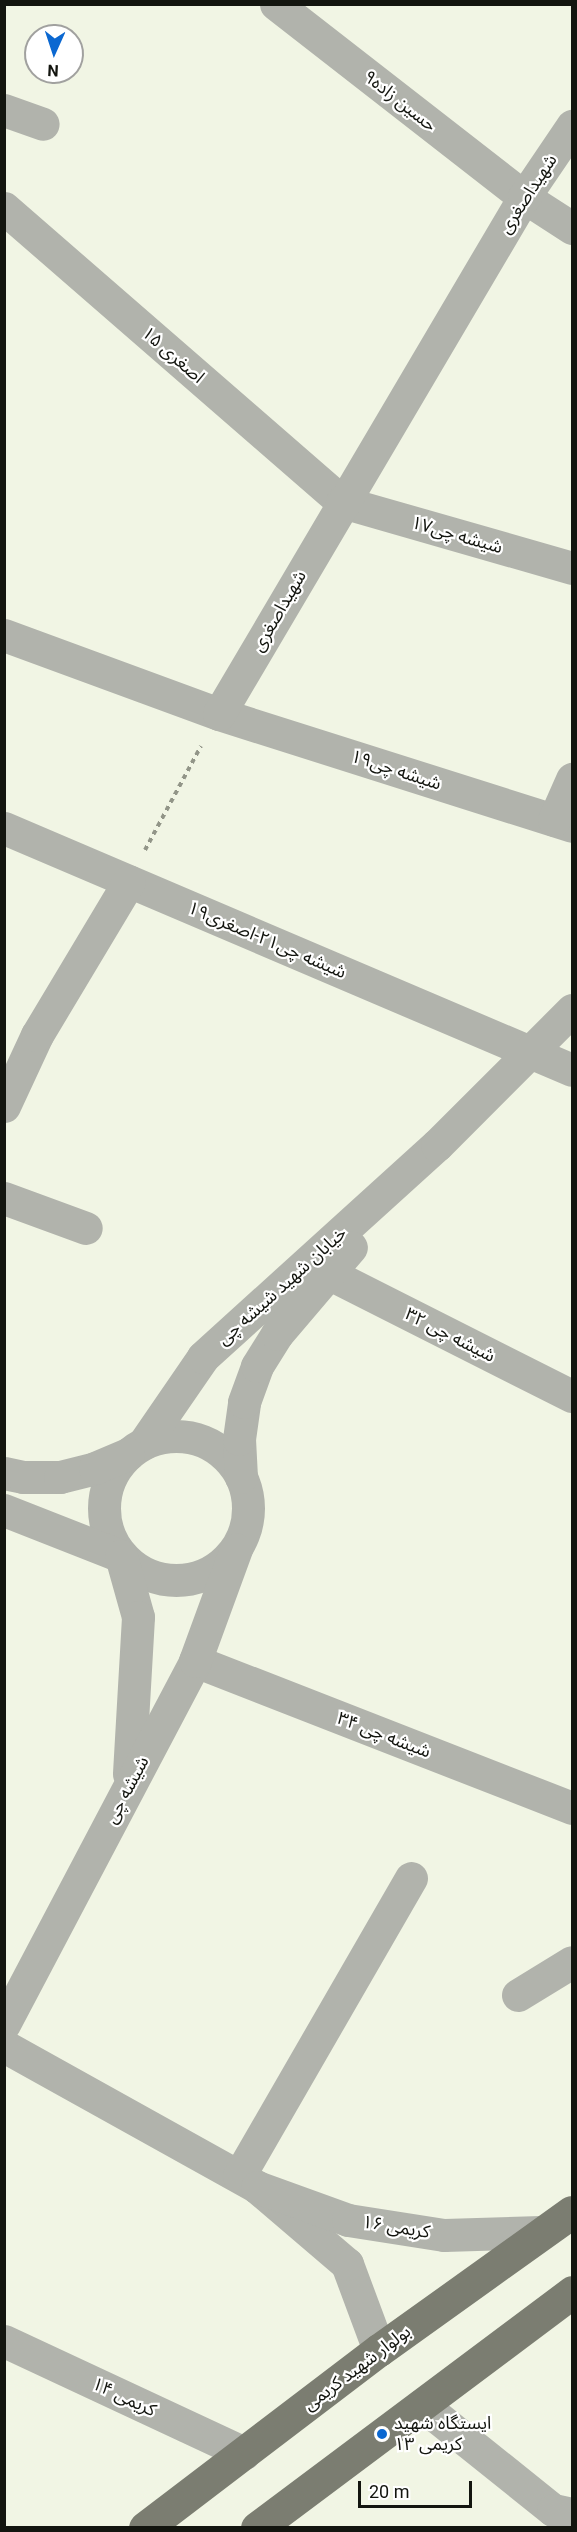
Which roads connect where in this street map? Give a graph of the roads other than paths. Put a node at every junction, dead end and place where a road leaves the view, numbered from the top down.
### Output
1 (276, 4) edge
2 (4, 110) edge
3 (43, 124) dead end
4 (573, 126) edge
5 (524, 197) junction
6 (4, 208) edge
7 (573, 228) edge
8 (342, 502) junction
9 (573, 568) edge
10 (4, 635) edge
11 (219, 714) junction
12 (573, 779) edge
13 (563, 823) edge
14 (4, 828) edge
15 (129, 881) junction
16 (573, 1010) edge
17 (528, 1052) junction
18 (573, 1070) edge
19 (4, 1106) edge
20 (437, 1144) junction
21 (4, 1198) edge
22 (86, 1228) dead end
23 (328, 1273) junction
24 (573, 1396) edge
25 (136, 1448) junction
26 (4, 1473) edge
27 (241, 1477) junction
28 (4, 1510) edge
29 (236, 1550) junction
30 (121, 1556) junction
31 (195, 1661) junction
32 (128, 1787) junction
33 (573, 1808) edge
34 (411, 1878) dead end
35 (573, 1962) edge
36 (518, 1995) dead end
37 (4, 2024) edge
38 (4, 2046) edge
39 (248, 2181) junction
40 (573, 2212) edge
41 (541, 2232) junction
42 (573, 2292) edge
43 (4, 2341) edge
44 (379, 2350) junction
45 (422, 2405) junction
46 (244, 2453) junction
47 (556, 2517) edge
48 (145, 2528) edge
49 (257, 2528) edge

1 - 5 street, حسین زاده۹
2 - 3 street
4 - 5 street, شهیداصغری
5 - 7 street, حسین زاده۹
5 - 8 street, شهیداصغری
6 - 8 street, اصغری ۱۵
8 - 9 street, شیشه چی۱۷
8 - 11 street, شهیداصغری
10 - 11 street, شیشه چی۱۹
11 - 13 street, شیشه چی۱۹
12 - 13 street
14 - 15 street, شیشه چی۲۱-اصغری۱۹
15 - 17 street, شیشه چی۲۱-اصغری۱۹
15 - 19 street
16 - 17 street, خیابان شهید شیشه چی
17 - 18 street, شیشه چی۲۱-اصغری۱۹
17 - 20 street, خیابان شهید شیشه چی
20 - 23 street, خیابان شهید شیشه چی
20 - 25 street, خیابان شهید شیشه چی
21 - 22 street
23 - 24 street, شیشه چی ۳۲
23 - 27 street, خیابان شهید شیشه چی
25 - 26 street
25 - 27 street
25 - 30 street
27 - 29 street
28 - 30 street
29 - 30 street
29 - 31 street, شیشه چی
30 - 32 street
31 - 32 street, شیشه چی
31 - 33 street, شیشه چی ۳۴
32 - 37 street, شیشه چی
34 - 39 street
35 - 36 street
38 - 39 street, کریمی ۱۶
39 - 41 street, کریمی ۱۶
39 - 44 street, کریمی ۱۶
40 - 41 main road, بولوار شهید کریمی
41 - 44 main road, بولوار شهید کریمی
42 - 45 main road
43 - 46 street, کریمی ۱۴
44 - 46 main road, بولوار شهید کریمی
45 - 47 street
45 - 49 main road
46 - 48 main road, بولوار شهید کریمی

